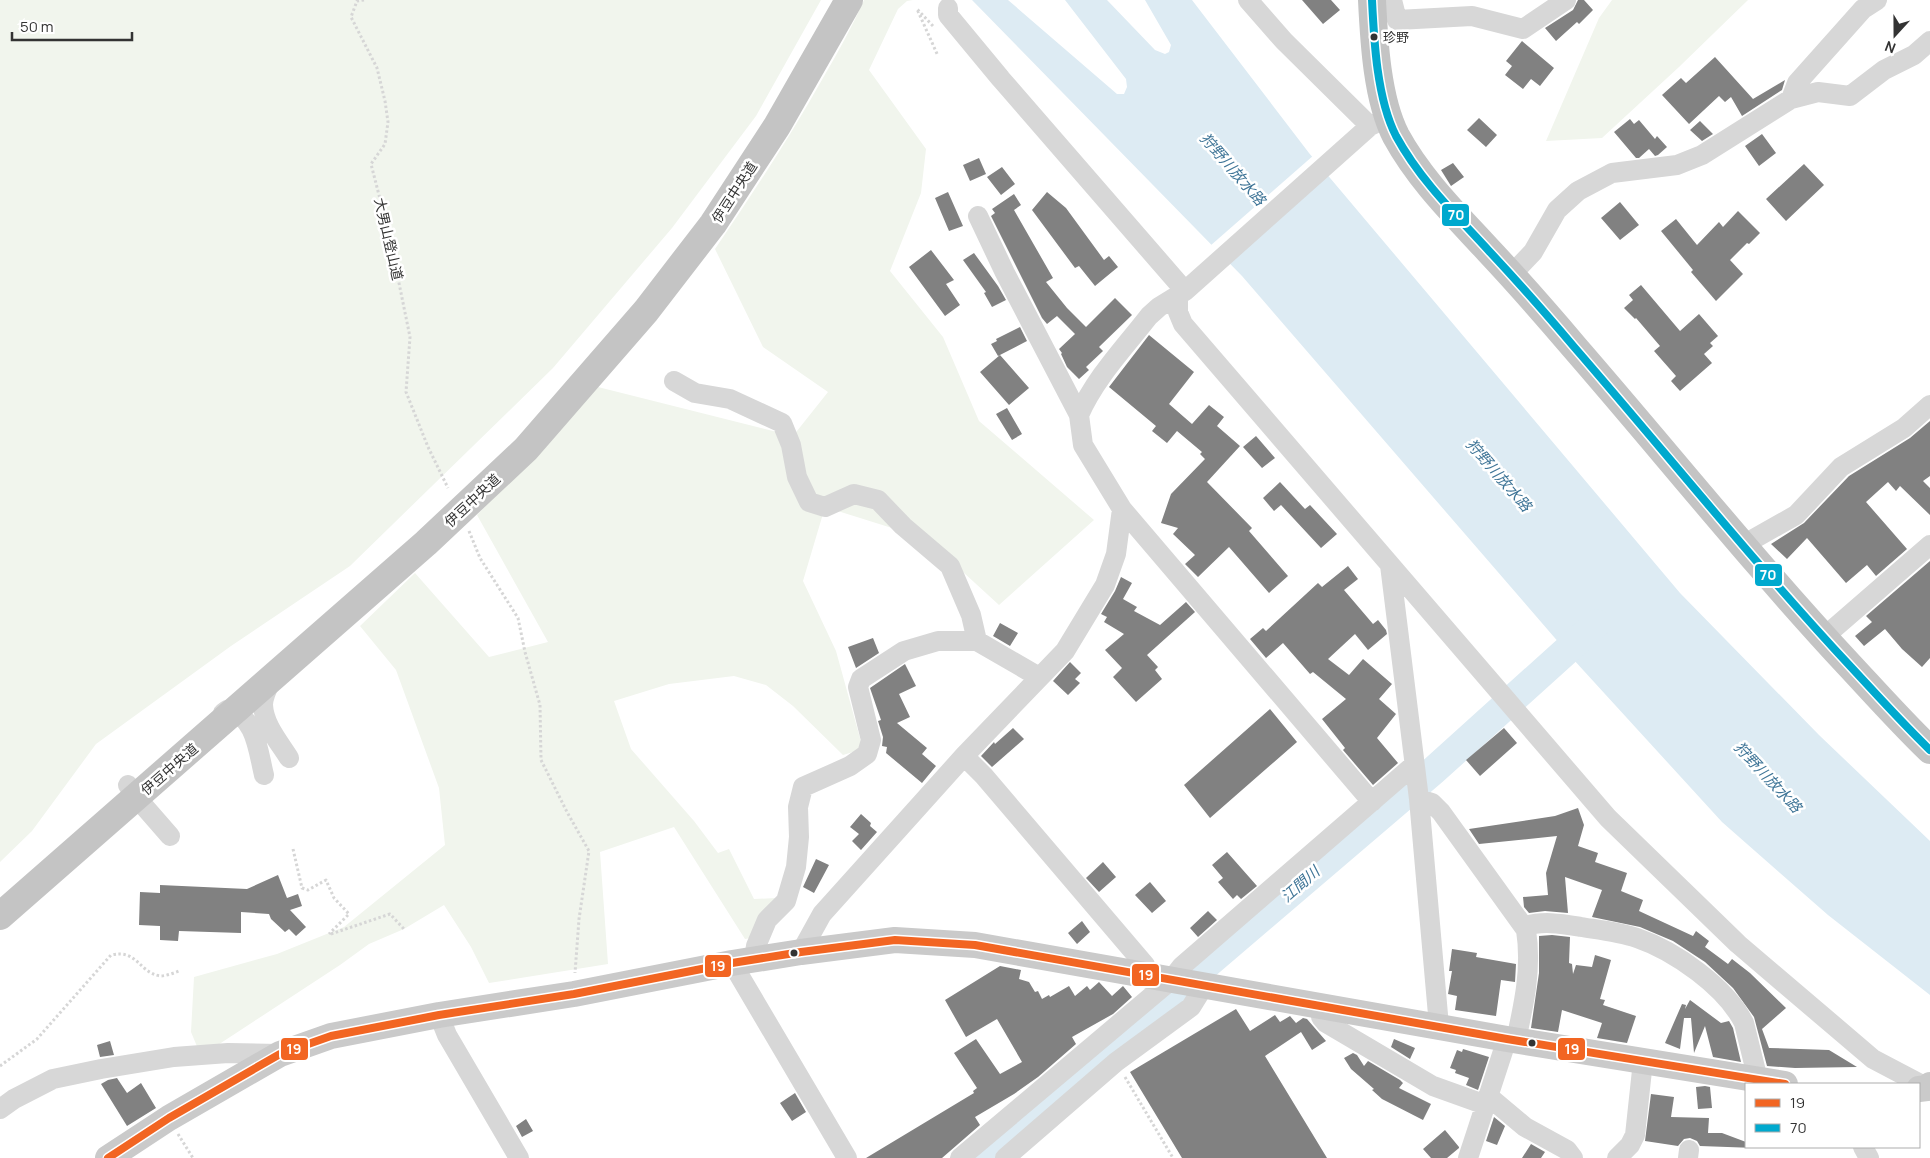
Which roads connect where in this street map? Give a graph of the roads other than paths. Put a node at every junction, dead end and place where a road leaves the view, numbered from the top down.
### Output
1 (838, 0) edge
2 (849, 0) edge
3 (1248, 0) edge
4 (1372, 0) edge
5 (1392, 0) edge
6 (1566, 0) edge
7 (1877, 0) edge
8 (948, 8) dead end
9 (1930, 41) edge
10 (1791, 99) junction
11 (1372, 127) junction
12 (978, 216) dead end
13 (1511, 275) junction
14 (1185, 290) junction
15 (674, 381) dead end
16 (1930, 405) edge
17 (1079, 414) junction
18 (1122, 509) junction
19 (1930, 544) edge
20 (1743, 545) junction
21 (1390, 565) junction
22 (1824, 637) junction
23 (977, 640) junction
24 (1039, 677) junction
25 (272, 679) junction
26 (235, 711) junction
27 (1930, 750) edge
28 (964, 756) junction
29 (289, 758) dead end
30 (1414, 768) junction
31 (264, 775) dead end
32 (135, 785) junction
33 (1418, 799) junction
34 (1372, 802) junction
35 (170, 836) dead end
36 (44, 867) junction
37 (0, 898) edge
38 (0, 902) edge
39 (0, 916) edge
40 (1524, 927) junction
41 (0, 936) edge
42 (801, 952) junction
43 (743, 961) junction
44 (1179, 982) junction
45 (1322, 1006) junction
46 (440, 1015) junction
47 (1439, 1026) junction
48 (1512, 1040) junction
49 (280, 1054) junction
50 (1643, 1061) junction
51 (1758, 1082) edge
52 (1772, 1083) edge
53 (1917, 1083) edge
54 (1487, 1100) junction
55 (0, 1110) edge
56 (108, 1158) edge
57 (519, 1158) edge
58 (847, 1158) edge
59 (960, 1158) edge
60 (1005, 1158) edge
61 (1468, 1158) edge
62 (1574, 1158) edge
63 (1616, 1158) edge

1 - 32 highway, 伊豆中央道
2 - 25 highway, 伊豆中央道
3 - 11 street
4 - 11 highway
5 - 6 street
7 - 10 street
8 - 14 street
9 - 10 street
10 - 13 street
11 - 13 highway
11 - 14 street
12 - 17 street
13 - 20 highway
14 - 17 street
14 - 21 street
15 - 23 street
16 - 20 street
17 - 18 street
18 - 24 street
18 - 34 street
19 - 22 street
20 - 22 highway
21 - 30 street
21 - 53 street
22 - 27 highway
23 - 24 street
23 - 43 street
24 - 28 street
25 - 26 highway, 伊豆中央道
25 - 29 street
26 - 31 street
26 - 32 highway, 伊豆中央道
28 - 42 street
28 - 44 street
30 - 33 street
30 - 34 street
32 - 35 street
32 - 36 highway, 伊豆中央道
33 - 40 street
33 - 47 street
34 - 44 street
36 - 37 highway
36 - 38 highway, 伊豆中央道
36 - 39 highway, 伊豆中央道
36 - 41 highway
40 - 48 street
40 - 51 street
42 - 43 main road
42 - 44 main road
43 - 46 main road
43 - 58 street
44 - 45 main road
44 - 59 street
44 - 60 street
45 - 47 main road
45 - 54 street
46 - 49 main road
46 - 57 street
47 - 48 main road
48 - 50 main road
48 - 54 street
49 - 55 street
49 - 56 main road
50 - 51 main road
50 - 63 street
51 - 52 main road
54 - 61 street
54 - 62 street

